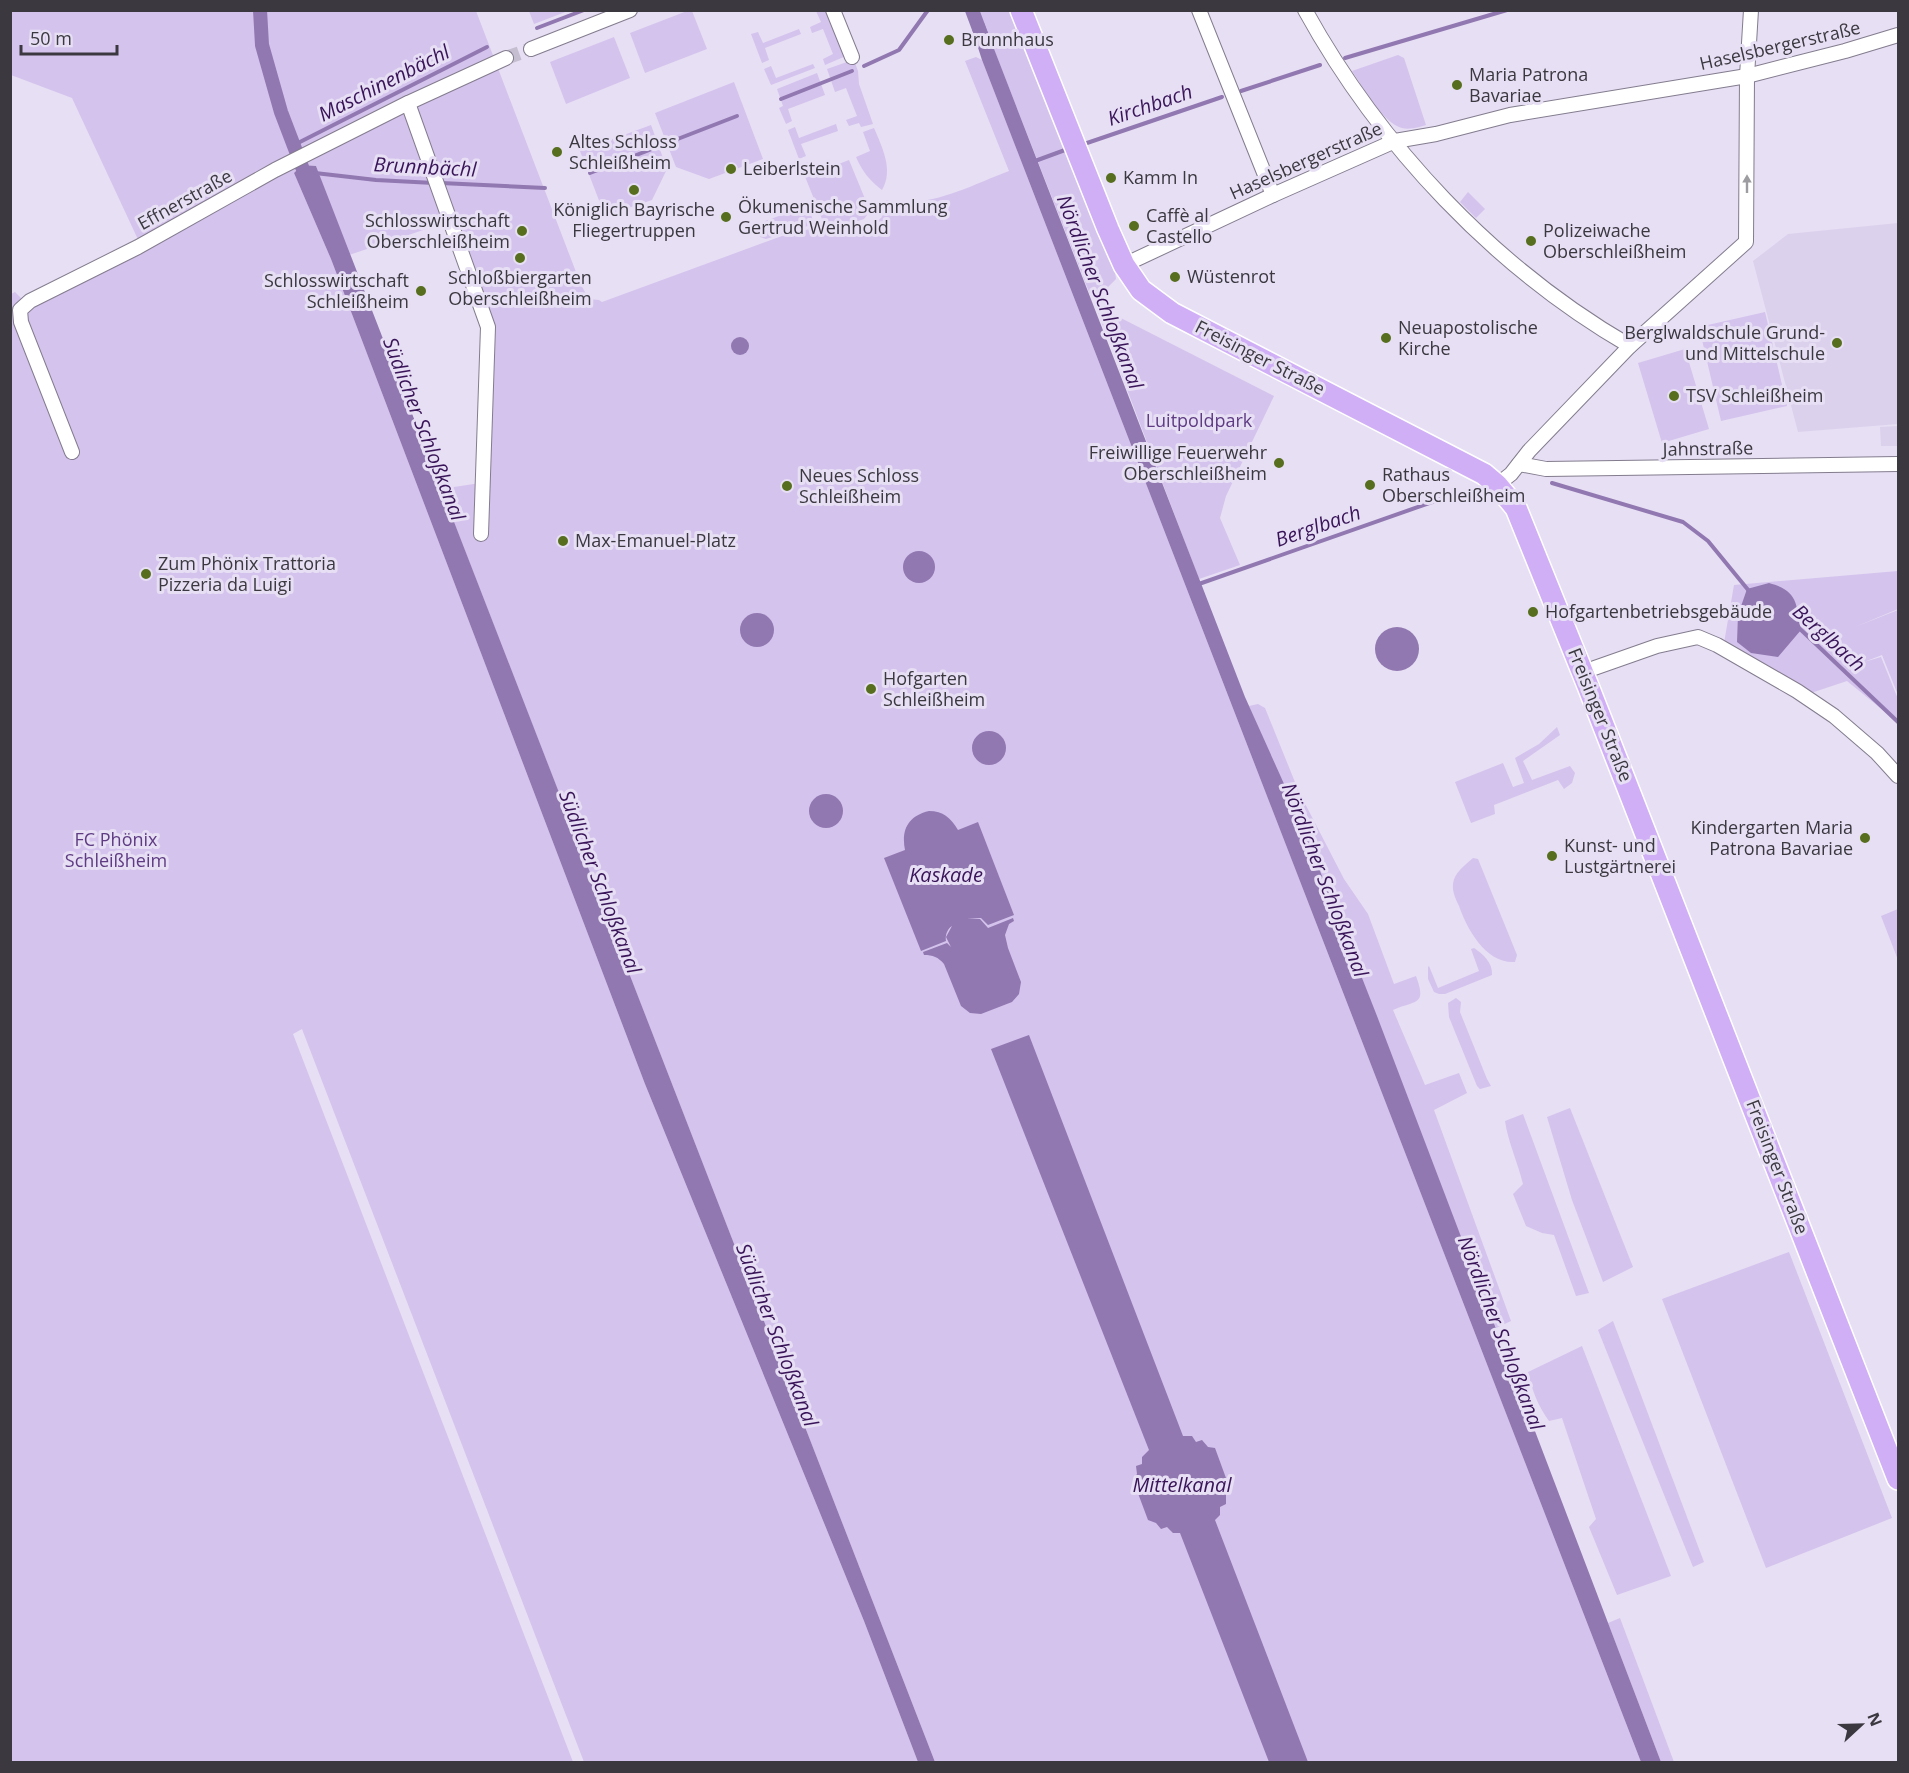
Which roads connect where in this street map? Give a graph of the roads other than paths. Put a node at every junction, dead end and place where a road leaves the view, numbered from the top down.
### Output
1 (630, 10) edge
2 (833, 10) edge
3 (1021, 10) edge
4 (1199, 10) edge
5 (1305, 10) edge
6 (1751, 10) edge
7 (1899, 35) edge
8 (531, 49) tunnel mouth
9 (852, 57) dead end
10 (506, 58) tunnel mouth
11 (1747, 76) junction
12 (408, 103) junction
13 (1395, 141) junction
14 (1273, 195) junction
15 (1124, 265) junction
16 (1630, 346) junction
17 (72, 452) dead end
18 (1519, 464) junction
19 (1899, 464) edge
20 (1497, 485) junction
21 (481, 534) dead end
22 (1583, 672) junction
23 (1899, 776) edge
24 (1899, 1479) edge

1 - 8 street
2 - 9 street
3 - 15 main road, Freisinger Straße
4 - 14 street
5 - 13 street
6 - 11 street
7 - 11 street, Haselsbergerstraße
10 - 12 street, Effnerstraße
11 - 13 street, Haselsbergerstraße
16 -> 11 street
12 - 17 street, Effnerstraße
12 - 21 street
13 - 14 street, Haselsbergerstraße
13 - 16 street
14 - 15 street, Haselsbergerstraße
15 - 20 main road, Freisinger Straße
16 - 18 street
18 - 19 street, Jahnstraße
18 - 20 street
20 - 22 main road, Freisinger Straße
22 - 23 street
22 - 24 main road, Freisinger Straße

